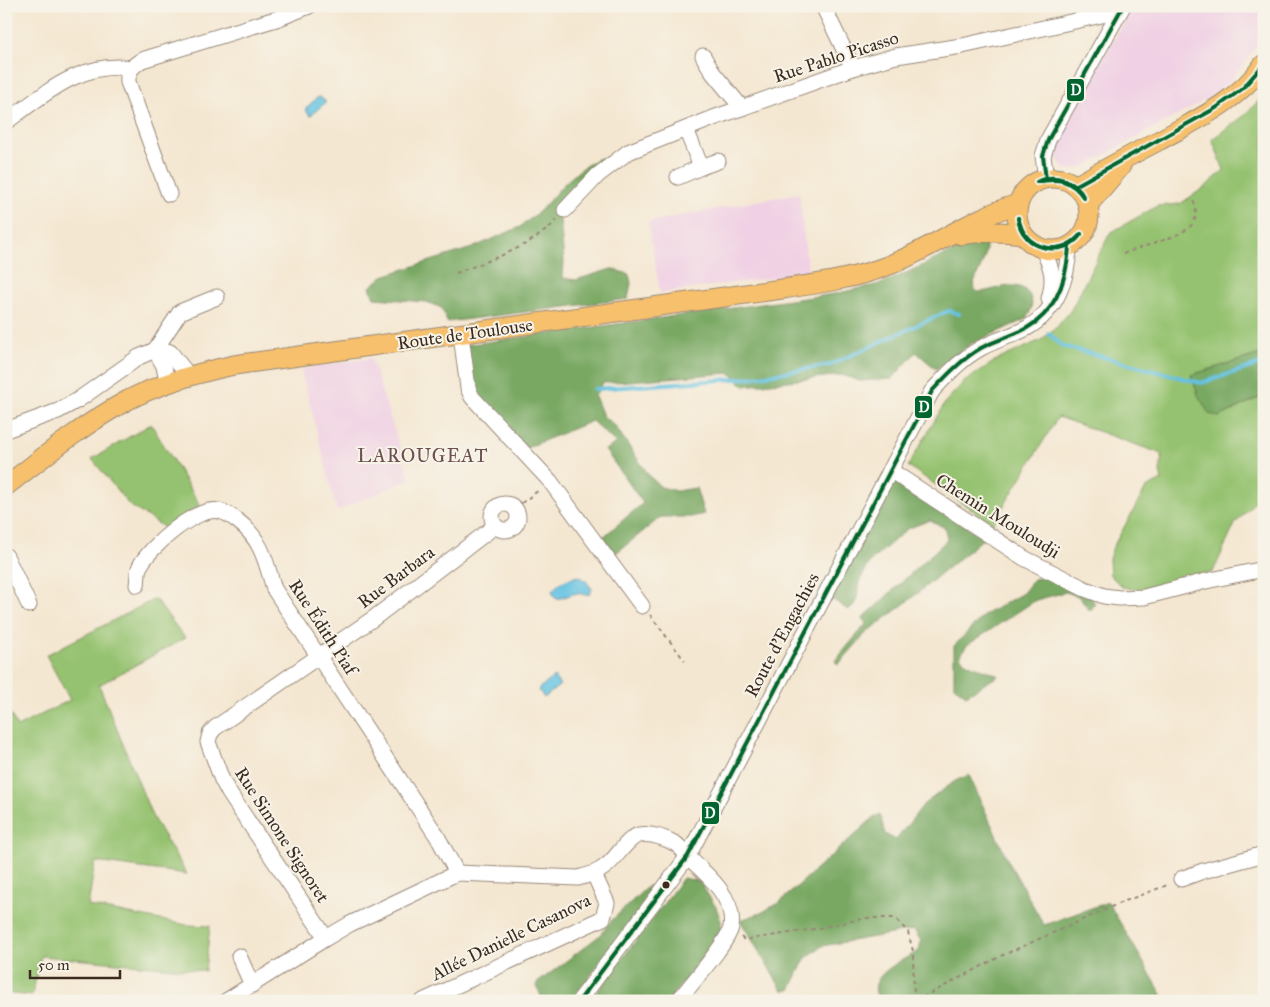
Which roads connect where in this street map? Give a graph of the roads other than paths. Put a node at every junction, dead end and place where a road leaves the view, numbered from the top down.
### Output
1 (309, 6) edge
2 (824, 6) edge
3 (1121, 9) edge
4 (703, 56) dead end
5 (1264, 64) edge
6 (132, 68) junction
7 (853, 68) junction
8 (742, 108) junction
9 (6, 122) edge
10 (686, 129) junction
11 (1128, 157) junction
12 (718, 161) dead end
13 (700, 167) junction
14 (678, 177) dead end
15 (1046, 179) junction
16 (1075, 186) junction
17 (169, 194) dead end
18 (1018, 204) junction
19 (1088, 205) junction
20 (566, 210) road end
21 (1023, 234) junction
22 (947, 238) junction
23 (1069, 246) junction
24 (1042, 248) junction
25 (217, 297) dead end
26 (1043, 316) junction
27 (461, 334) junction
28 (155, 350) junction
29 (190, 376) junction
30 (167, 383) junction
31 (6, 430) edge
32 (890, 470) junction
33 (6, 486) edge
34 (515, 508) road end
35 (6, 556) edge
36 (1264, 569) edge
37 (137, 585) dead end
38 (29, 605) dead end
39 (642, 606) road end
40 (320, 657) junction
41 (1264, 854) edge
42 (688, 856) junction
43 (457, 873) junction
44 (594, 874) junction
45 (1181, 879) road end
46 (326, 938) junction
47 (239, 956) dead end
48 (252, 985) junction
49 (226, 1001) edge
50 (423, 1001) edge
51 (578, 1001) edge
52 (678, 1001) edge

1 - 6 street
2 - 7 street
3 - 7 street, Rue Pablo Picasso
3 - 15 street
4 - 8 street
5 - 11 main road
6 - 9 street
6 - 17 street
7 - 8 street, Rue Pablo Picasso
8 - 10 street, Rue Pablo Picasso
10 - 13 street
10 - 20 street, Rue Pablo Picasso
11 - 16 main road
11 - 19 main road
12 - 13 street
13 - 14 street
15 - 16 main road
15 - 18 main road
16 - 19 main road
18 - 21 main road
18 - 22 main road, Route de Toulouse
19 - 23 main road
21 - 22 main road, Route de Toulouse
21 - 24 main road
22 - 27 main road, Route de Toulouse
23 - 24 main road
23 - 26 street, Route d'Engachies
24 - 26 street
25 - 28 street
26 - 32 street, Route d'Engachies
27 - 29 main road, Route de Toulouse
27 - 39 street
28 - 29 street
28 - 30 street
28 - 31 street
29 - 30 main road, Route de Toulouse
30 - 33 main road, Route de Toulouse
32 - 36 street, Chemin Mouloudji
32 - 42 street, Route d'Engachies
34 - 40 street, Rue Barbara
35 - 38 street
37 - 40 street, Rue Édith Piaf
40 - 43 street, Rue Édith Piaf
40 - 46 street, Rue Simone Signoret
41 - 45 street
42 - 44 street
42 - 51 street, Route d'Engachies
42 - 52 street
43 - 44 street
43 - 46 street
44 - 50 street, Allée Danielle Casanova
46 - 48 street
47 - 48 street
48 - 49 street

